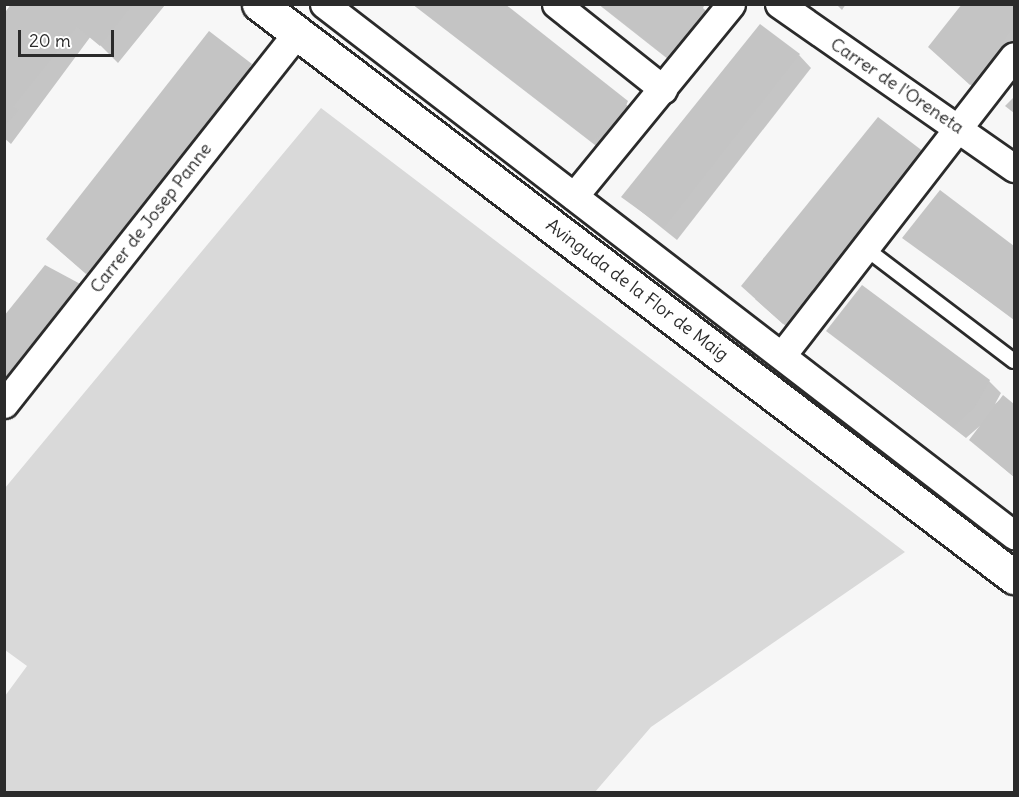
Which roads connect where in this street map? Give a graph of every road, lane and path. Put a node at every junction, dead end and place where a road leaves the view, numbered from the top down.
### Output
1 (260, 4) edge
2 (324, 4) edge
3 (556, 4) edge
4 (731, 4) edge
5 (779, 4) edge
6 (297, 33) junction
7 (1014, 56) edge
8 (663, 89) junction
9 (959, 127) junction
10 (1014, 168) edge
11 (574, 196) junction
12 (865, 248) junction
13 (782, 355) junction
14 (1014, 361) edge
15 (4, 404) edge
16 (1014, 535) edge
17 (1014, 577) edge

1 - 6 street, Avinguda de la Flor de Maig
2 - 11 street, Avinguda de la Flor de Maig
3 - 8 street
4 - 8 street
5 - 9 street, Carrer de l'Oreneta
6 - 15 street, Carrer de Josep Panne
6 - 17 street, Avinguda de la Flor de Maig
7 - 9 street
8 - 11 street
9 - 10 street, Carrer de l'Oreneta
9 - 12 street
11 - 13 street, Avinguda de la Flor de Maig
12 - 13 street
12 - 14 lane
13 - 16 street, Avinguda de la Flor de Maig

